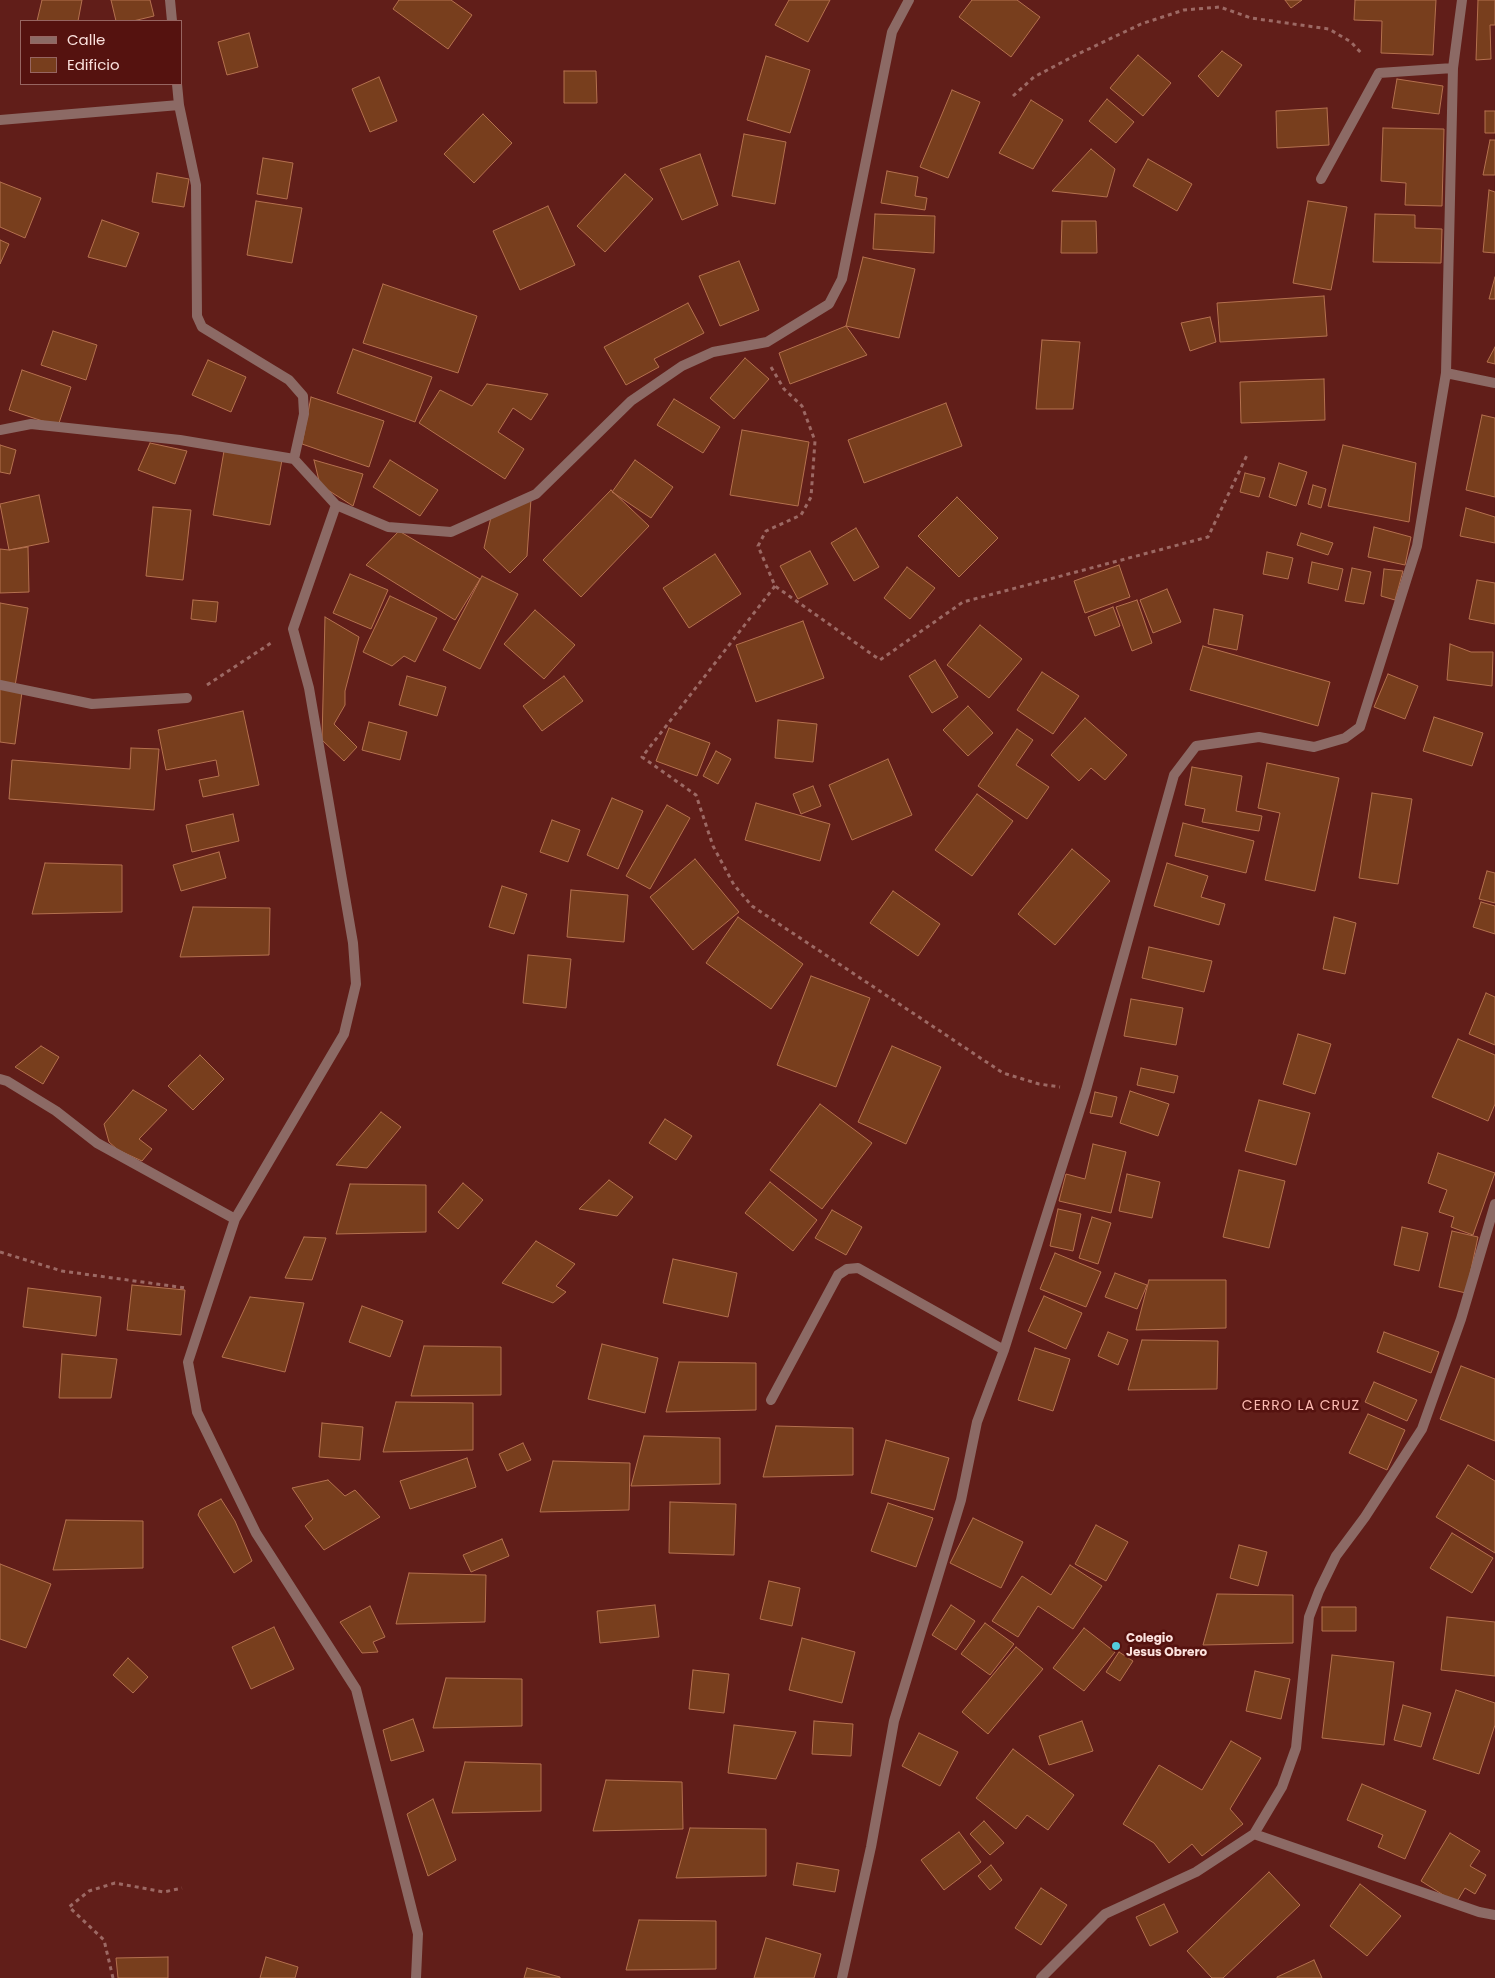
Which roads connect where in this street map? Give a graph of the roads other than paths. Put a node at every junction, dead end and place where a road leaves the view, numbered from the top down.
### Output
1 (170, 0) edge
2 (909, 0) edge
3 (1462, 0) edge
4 (172, 20) edge
5 (1452, 68) junction
6 (177, 85) edge
7 (179, 105) junction
8 (0, 120) edge
9 (1321, 179) dead end
10 (1446, 373) junction
11 (1495, 383) edge
12 (0, 430) edge
13 (294, 459) junction
14 (336, 505) junction
15 (0, 685) edge
16 (188, 698) road end
17 (0, 1079) edge
18 (1495, 1204) edge
19 (235, 1219) junction
20 (1004, 1350) junction
21 (771, 1400) dead end
22 (1254, 1834) junction
23 (1495, 1915) edge
24 (416, 1978) edge
25 (842, 1978) edge
26 (1040, 1978) edge

1 - 4 street
2 - 14 street
3 - 5 street
5 - 9 street
5 - 10 street
6 - 7 street
7 - 8 street
7 - 13 street
10 - 11 street
10 - 20 street
12 - 13 street
13 - 14 street
14 - 19 street
15 - 16 street
17 - 19 street
18 - 22 street
19 - 24 street
20 - 21 street
20 - 25 street
22 - 23 street
22 - 26 street

